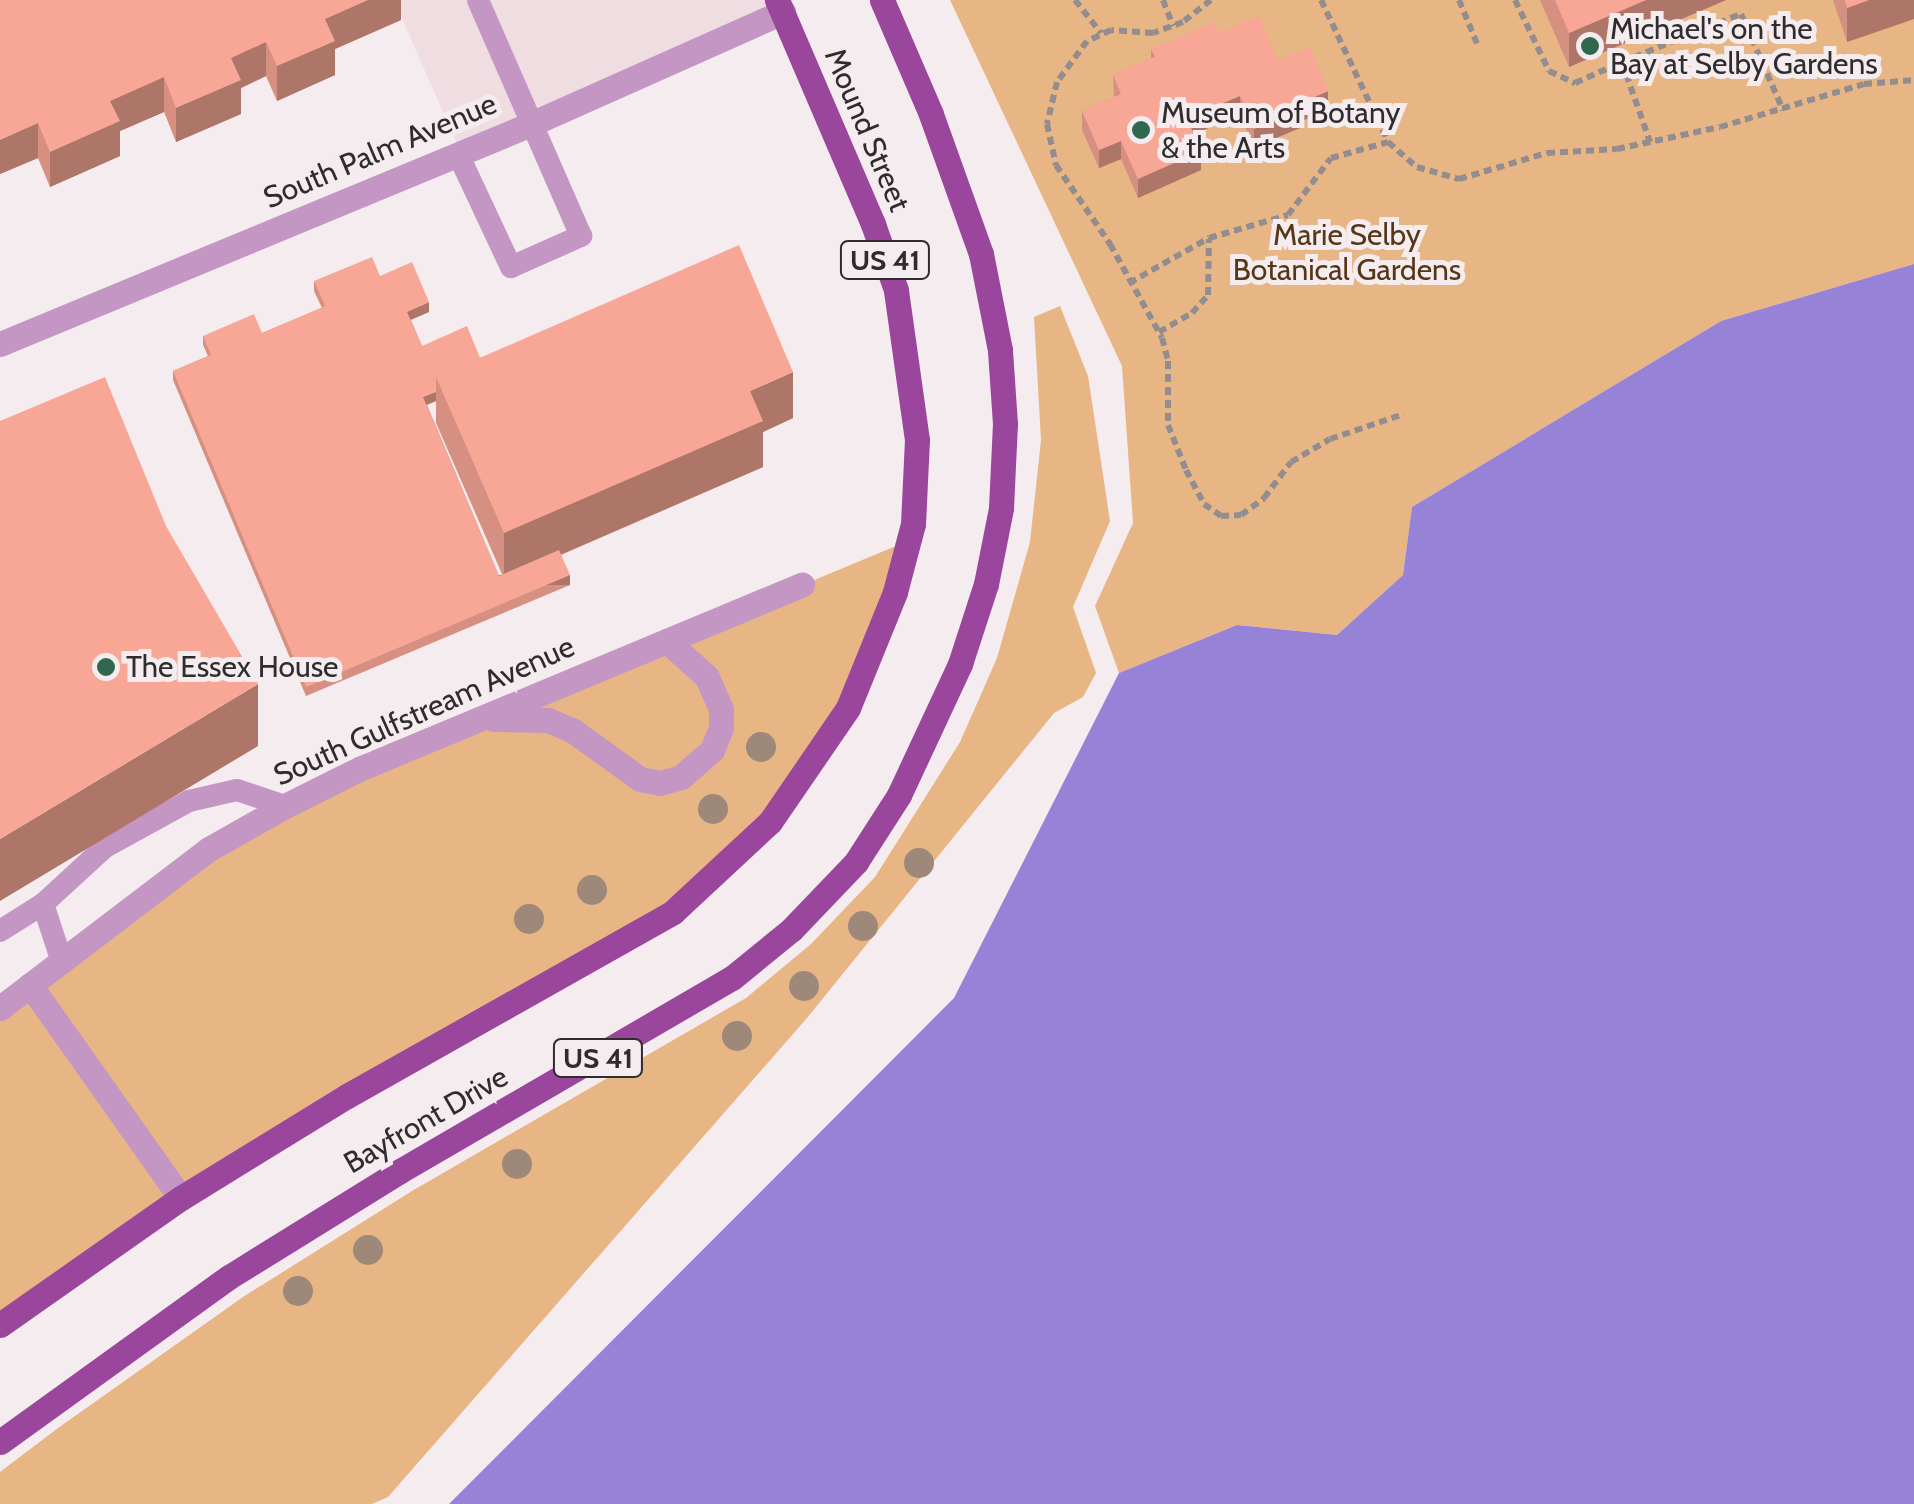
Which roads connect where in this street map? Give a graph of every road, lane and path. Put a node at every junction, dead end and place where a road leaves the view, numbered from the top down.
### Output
1 (478, 0) edge
2 (882, 0) edge
3 (1163, 0) edge
4 (1212, 0) edge
5 (1459, 0) edge
6 (1516, 0) edge
7 (1077, 1) edge
8 (1324, 1) edge
9 (780, 6) edge
10 (1670, 24) dead end
11 (1174, 26) junction
12 (1164, 30) junction
13 (1101, 33) junction
14 (1677, 42) junction
15 (1171, 43) edge
16 (1478, 46) dead end
17 (1622, 62) junction
18 (1914, 72) edge
19 (1913, 80) edge
20 (1782, 110) junction
21 (530, 124) junction
22 (1388, 142) junction
23 (1650, 142) junction
24 (458, 154) junction
25 (1209, 238) junction
26 (1129, 283) junction
27 (1159, 332) junction
28 (0, 344) edge
29 (1404, 414) dead end
30 (1001, 508) joint
31 (912, 524) joint
32 (802, 585) dead end
33 (667, 641) junction
34 (480, 719) junction
35 (284, 806) junction
36 (43, 904) junction
37 (0, 931) edge
38 (62, 962) junction
39 (30, 986) junction
40 (0, 1008) edge
41 (180, 1198) junction
42 (0, 1325) edge
43 (0, 1442) edge

1 - 21 lane
2 - 30 main road, Mound Street / US 41
3 - 11 path
4 - 11 path
5 - 16 path
6 - 17 path
7 - 13 path
8 - 22 path
9 - 21 street, South Palm Avenue
9 - 31 main road, Mound Street / US 41
10 - 14 path
11 - 12 path
12 - 13 path
12 - 15 path
13 - 26 path
14 - 17 path
14 - 20 path
17 - 23 path
18 - 19 path
19 - 20 path
20 - 23 path
21 - 24 street, South Palm Avenue
21 - 24 lane
22 - 23 path
22 - 25 path
24 - 28 street, South Palm Avenue
25 - 26 path
25 - 27 path
26 - 27 path
27 - 29 path
30 - 43 main road, Bayfront Drive / US 41
31 - 41 main road, Bayfront Drive / US 41
32 - 33 street, South Gulfstream Avenue
33 - 34 street, South Gulfstream Avenue
33 - 34 street
34 - 35 street, South Gulfstream Avenue
35 - 36 lane
35 - 38 street, South Gulfstream Avenue
36 - 37 lane
36 - 38 lane
38 - 39 street, South Gulfstream Avenue
39 - 40 street, South Gulfstream Avenue
39 - 41 street
41 - 42 main road, Bayfront Drive / US 41

